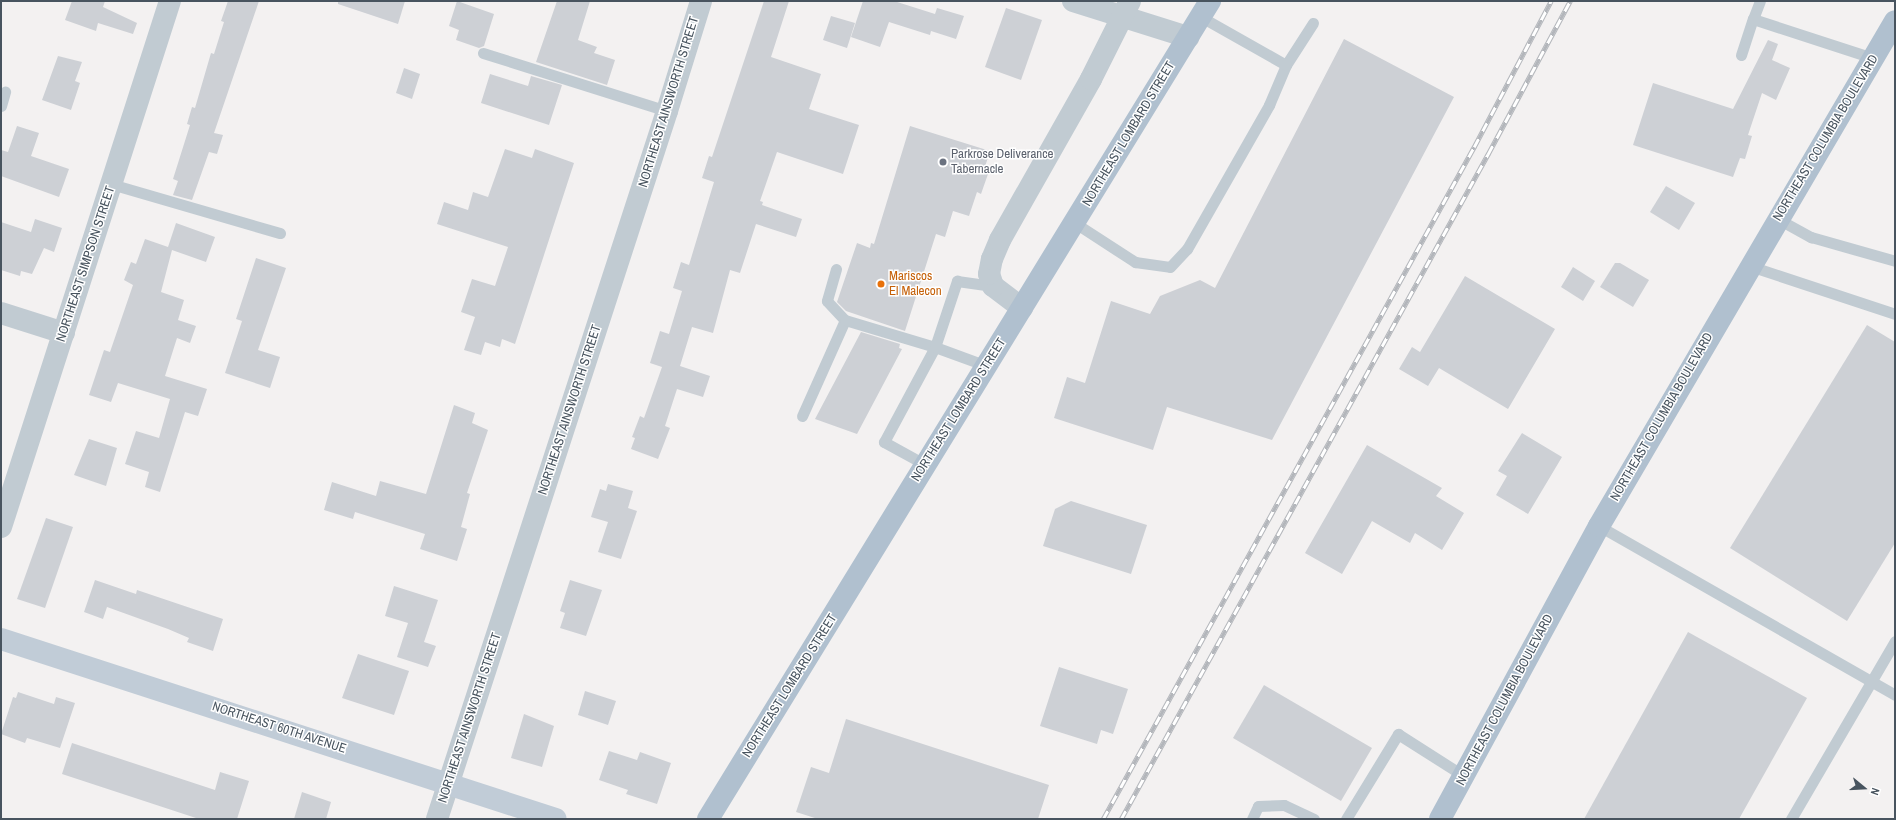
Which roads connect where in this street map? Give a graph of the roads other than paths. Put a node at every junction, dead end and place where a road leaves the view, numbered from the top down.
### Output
1 (170, 1) edge
2 (701, 1) edge
3 (1073, 1) edge
4 (1760, 1) edge
5 (1126, 8) edge
6 (1206, 9) edge
7 (1753, 19) junction
8 (1895, 21) edge
9 (1313, 23) dead end
10 (1188, 37) junction
11 (483, 53) dead end
12 (1741, 55) dead end
13 (1873, 58) junction
14 (1286, 65) junction
15 (5, 92) dead end
16 (1, 106) edge
17 (667, 111) junction
18 (111, 184) junction
19 (1778, 219) junction
20 (1075, 223) junction
21 (280, 234) dead end
22 (1895, 261) edge
23 (1750, 266) junction
24 (836, 269) dead end
25 (993, 286) junction
26 (1022, 308) junction
27 (1, 313) edge
28 (1895, 314) edge
29 (845, 320) junction
30 (64, 333) junction
31 (936, 347) junction
32 (987, 366) junction
33 (802, 416) dead end
34 (926, 465) junction
35 (1599, 526) junction
36 (1, 527) edge
37 (1, 639) edge
38 (1895, 641) edge
39 (1871, 680) junction
40 (1895, 695) edge
41 (1464, 776) junction
42 (448, 784) junction
43 (437, 819) edge
44 (556, 819) edge
45 (708, 819) edge
46 (1252, 819) edge
47 (1314, 819) edge
48 (1346, 819) edge
49 (1440, 819) edge
50 (1791, 819) edge

1 - 18 street, NORTHEAST SIMPSON STREET
2 - 17 street, NORTHEAST AINSWORTH STREET
3 - 5 street
4 - 7 lane
5 - 10 street
5 - 25 street
6 - 10 main road, NORTHEAST LOMBARD STREET
6 - 14 lane
7 - 12 lane
7 - 13 lane
8 - 13 main road, NORTHEAST COLUMBIA BOULEVARD
9 - 14 lane
10 - 20 main road, NORTHEAST LOMBARD STREET
11 - 17 lane
13 - 19 main road, NORTHEAST COLUMBIA BOULEVARD
14 - 20 lane
15 - 16 lane
17 - 42 street, NORTHEAST AINSWORTH STREET
18 - 21 lane
18 - 30 street, NORTHEAST SIMPSON STREET
19 - 22 lane
19 - 23 main road, NORTHEAST COLUMBIA BOULEVARD
20 - 26 main road, NORTHEAST LOMBARD STREET
23 - 28 lane
23 - 35 main road, NORTHEAST COLUMBIA BOULEVARD
24 - 29 lane
25 - 26 street
25 - 31 lane
26 - 32 main road, NORTHEAST LOMBARD STREET
27 - 30 street
29 - 31 lane
29 - 33 lane
30 - 36 street, NORTHEAST SIMPSON STREET
31 - 32 lane
31 - 34 lane
32 - 34 main road, NORTHEAST LOMBARD STREET
34 - 45 main road, NORTHEAST LOMBARD STREET
35 - 39 lane
35 - 41 main road, NORTHEAST COLUMBIA BOULEVARD
37 - 42 street, NORTHEAST 60TH AVENUE
38 - 39 lane
39 - 40 lane
39 - 50 lane
41 - 48 lane
41 - 49 main road, NORTHEAST COLUMBIA BOULEVARD
42 - 43 street, NORTHEAST AINSWORTH STREET
42 - 44 street, NORTHEAST 60TH AVENUE
46 - 47 lane

